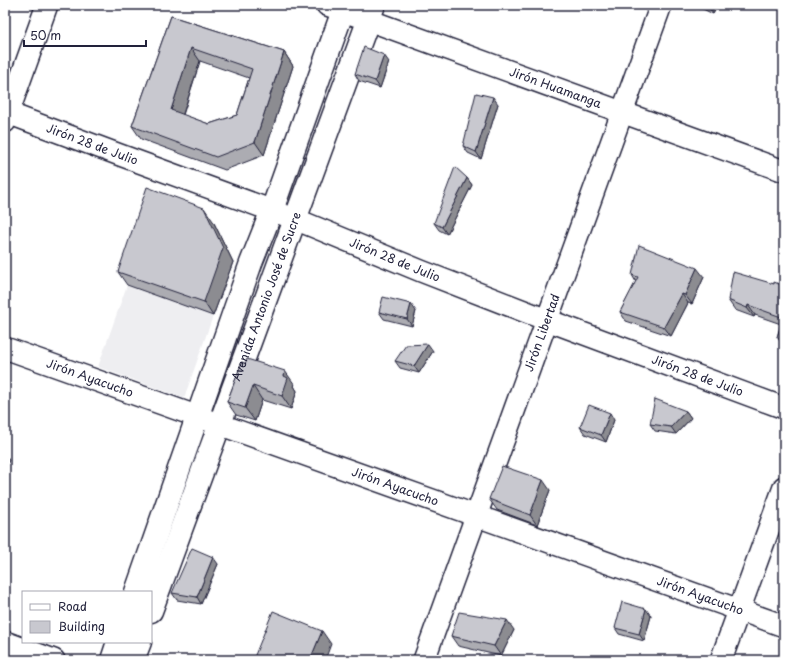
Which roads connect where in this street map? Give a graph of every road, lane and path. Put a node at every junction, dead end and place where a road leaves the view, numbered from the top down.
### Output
1 (47, 5) edge
2 (661, 5) edge
3 (338, 7) edge
4 (371, 13) edge
5 (622, 113) junction
6 (6, 116) edge
7 (784, 172) edge
8 (272, 210) junction
9 (295, 219) junction
10 (547, 320) junction
11 (5, 348) edge
12 (784, 408) edge
13 (197, 416) junction
14 (220, 424) junction
15 (784, 487) edge
16 (477, 516) junction
17 (136, 591) edge
18 (152, 608) edge
19 (740, 610) junction
20 (784, 626) edge
21 (5, 642) edge
22 (118, 643) edge
23 (140, 643) edge
24 (54, 660) edge
25 (112, 660) edge
26 (133, 660) edge
27 (424, 660) edge
28 (721, 660) edge

1 - 6 street
2 - 5 street, Jirón Libertad
3 - 4 street, Jirón Huamanga
3 - 8 main road
4 - 5 street, Jirón Huamanga
4 - 9 main road, Avenida Antonio José de Sucre
5 - 7 street, Jirón Huamanga
5 - 10 street, Jirón Libertad
6 - 8 street, Jirón 28 de Julio
8 - 9 street, Jirón 28 de Julio
8 - 13 main road
9 - 10 street, Jirón 28 de Julio
9 - 14 main road, Avenida Antonio José de Sucre
10 - 12 street, Jirón 28 de Julio
10 - 16 street, Jirón Libertad
11 - 13 street, Jirón Ayacucho
13 - 14 street, Jirón Ayacucho
13 - 17 main road
14 - 16 street, Jirón Ayacucho
14 - 18 main road, Avenida Antonio José de Sucre
15 - 19 street
16 - 19 street, Jirón Ayacucho
16 - 27 street, Jirón Libertad
19 - 20 street, Jirón Ayacucho
19 - 28 street
21 - 24 street
22 - 25 main road
23 - 26 main road

